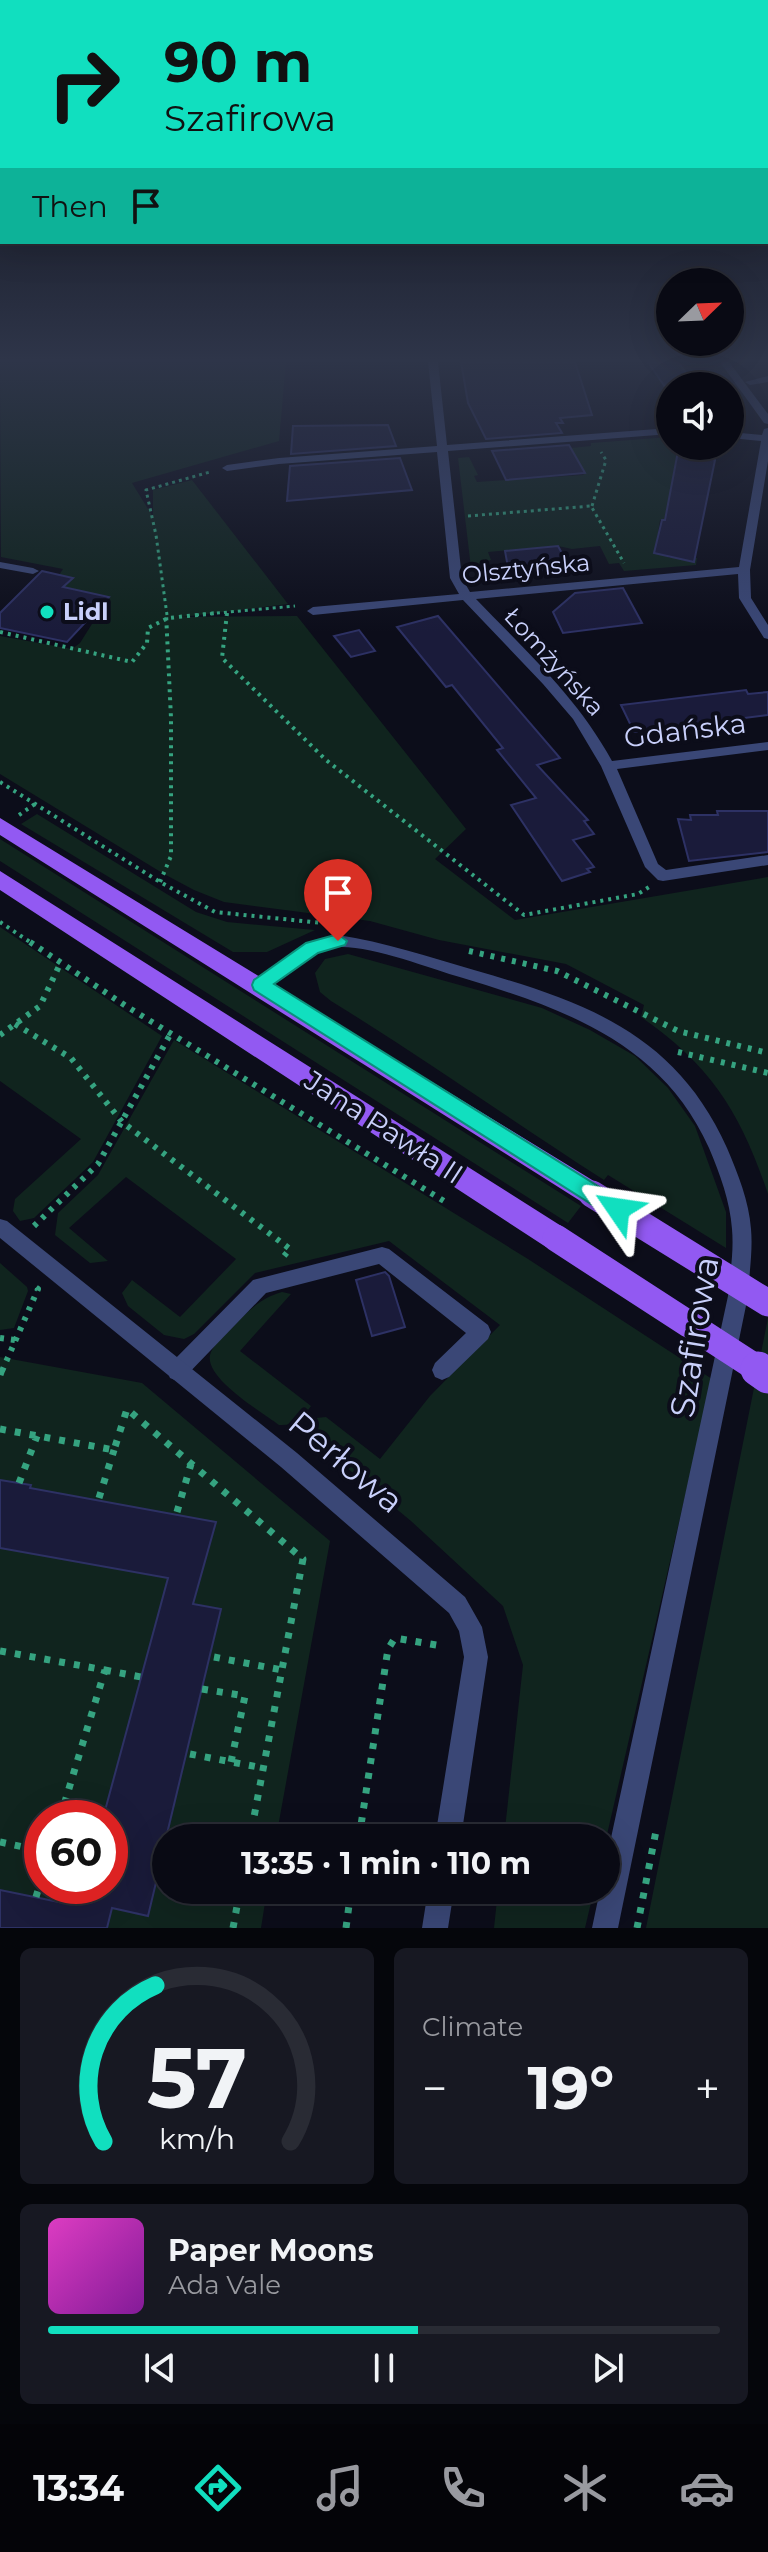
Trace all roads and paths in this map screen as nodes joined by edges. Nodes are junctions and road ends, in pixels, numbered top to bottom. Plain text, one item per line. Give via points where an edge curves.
1 (402, 452) edge
2 (441, 452) edge
3 (601, 452) edge
4 (765, 452) edge
5 (225, 470) joint
6 (591, 506) junction
7 (461, 517) dead end
8 (0, 565) edge
9 (744, 570) junction
10 (33, 571) dead end
11 (630, 575) dead end
12 (467, 597) junction
13 (297, 606) dead end
14 (313, 611) dead end
15 (227, 613) junction
16 (168, 618) junction
17 (0, 632) edge
18 (768, 635) edge
19 (768, 746) edge
20 (608, 766) junction
21 (0, 784) edge
22 (35, 804) junction
23 (7, 822) edge
24 (768, 860) edge
25 (663, 876) junction
26 (0, 879) edge
27 (160, 882) junction
28 (0, 922) edge
29 (315, 923) dead end
30 (61, 962) junction
31 (531, 975) dead end
32 (261, 985) junction
33 (15, 1024) junction
34 (171, 1033) junction
35 (0, 1035) edge
36 (668, 1043) dead end
37 (678, 1052) junction
38 (768, 1053) edge
39 (697, 1069) dead end
40 (768, 1073) edge
41 (122, 1122) junction
42 (457, 1209) dead end
43 (0, 1227) edge
44 (19, 1242) junction
45 (26, 1279) dead end
46 (260, 1286) junction
47 (768, 1303) edge
48 (0, 1338) edge
49 (15, 1340) junction
50 (442, 1370) dead end
51 (177, 1371) junction
52 (0, 1375) edge
53 (768, 1376) edge
54 (0, 1429) edge
55 (37, 1436) junction
56 (114, 1450) junction
57 (191, 1464) junction
58 (19, 1483) dead end
59 (99, 1498) dead end
60 (177, 1512) dead end
61 (442, 1646) dead end
62 (0, 1651) edge
63 (214, 1657) dead end
64 (105, 1670) junction
65 (282, 1670) junction
66 (141, 1677) dead end
67 (202, 1689) dead end
68 (190, 1754) dead end
69 (231, 1762) junction
70 (263, 1768) junction
71 (65, 1800) edge
72 (658, 1819) dead end
73 (253, 1824) edge
74 (361, 1824) edge
75 (450, 1824) edge
76 (0, 1842) edge
77 (24, 1847) edge
78 (237, 1904) edge
79 (349, 1904) edge
80 (439, 1904) edge
81 (233, 1928) edge
82 (346, 1928) edge
83 (435, 1928) edge
84 (605, 1928) edge
85 (637, 1928) edge

1 - 5 street
2 - 12 street, Łomżyńska via 456,578
3 - 6 path via 606,460
4 - 9 street
5 - 16 path via 146,490
6 - 7 path
6 - 11 path
8 - 10 street
9 - 12 street, Olsztyńska
9 - 18 street via 745,598
12 - 14 street, Olsztyńska
12 - 20 street, Łomżyńska via 572,710
13 - 15 path
15 - 16 path
15 - 25 path via 222,658 326,760 524,915 638,894
16 - 17 path via 148,628 147,643 132,662
16 - 27 path via 171,856
19 - 20 street, Gdańska
20 - 25 street, Łomżyńska via 652,867
21 - 22 path
22 - 23 path
22 - 27 path
23 - 32 main road, Jana Pawła II
24 - 25 street
26 - 53 main road, Jana Pawła II, bridge
27 - 29 path via 215,912
28 - 30 path
30 - 33 path via 40,1006
30 - 34 path
31 - 38 path via 460,953 485,953 557,971 678,1031
32 - 47 main road, Jana Pawła II, bridge
32 - 84 street, Szafirowa via 312,948 338,941 554,1000 601,1021 666,1067 692,1097 724,1161 742,1239 738,1296
33 - 35 path
33 - 41 path via 71,1058
34 - 41 path
34 - 42 path
36 - 37 path
37 - 39 path
37 - 40 path
41 - 44 path via 98,1164
41 - 46 path via 290,1249
43 - 44 street, Perłowa
44 - 51 street, Perłowa
45 - 49 path via 38,1289
46 - 50 street via 382,1255 481,1332
46 - 51 street
48 - 49 path
49 - 52 path
51 - 75 street, Perłowa via 457,1605 470,1627 476,1657
54 - 55 path
55 - 56 path
55 - 58 path
56 - 57 path via 127,1409
56 - 59 path
57 - 60 path
57 - 65 path via 303,1559
61 - 74 path via 395,1638 388,1649
62 - 64 path
63 - 65 path
64 - 66 path
64 - 71 path
65 - 70 path
67 - 69 path via 245,1696
68 - 69 path
69 - 70 path
70 - 73 path
72 - 85 path
76 - 77 path
78 - 81 path
79 - 82 path
80 - 83 street

